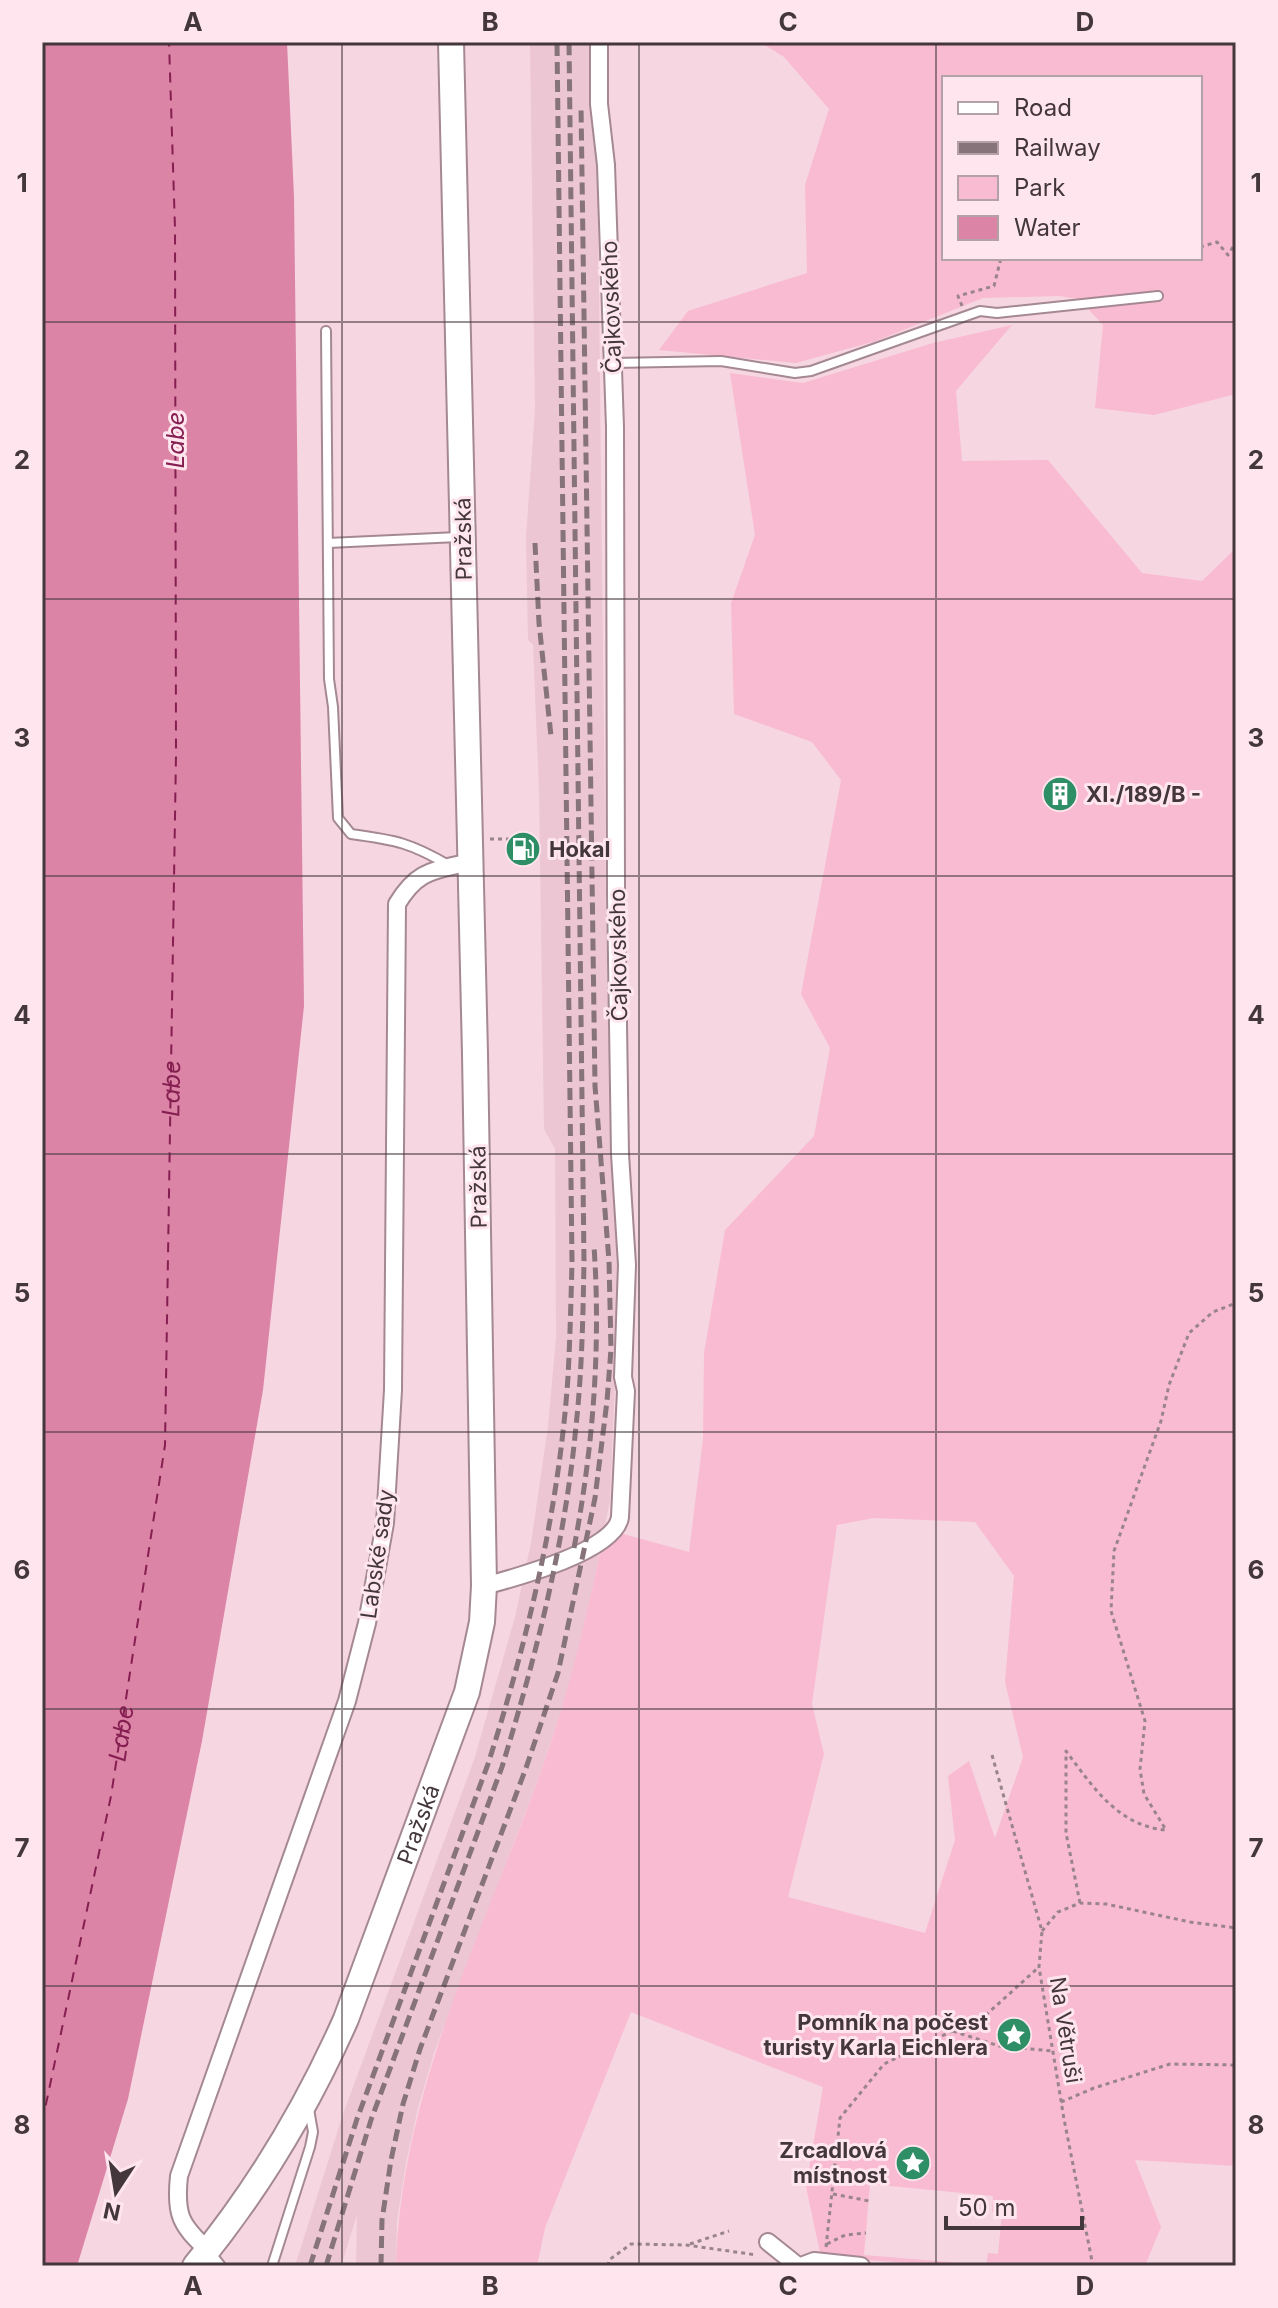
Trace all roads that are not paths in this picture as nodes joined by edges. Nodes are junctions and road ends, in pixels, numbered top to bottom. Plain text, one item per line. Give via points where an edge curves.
1 (451, 42) edge
2 (599, 42) edge
3 (1158, 296) dead end
4 (326, 331) dead end
5 (613, 363) junction
6 (463, 537) junction
7 (328, 543) junction
8 (464, 856) junction
9 (484, 1586) junction
10 (307, 2100) junction
11 (767, 2250) road end
12 (208, 2261) edge
13 (272, 2266) edge
14 (800, 2266) edge
15 (861, 2266) edge

1 - 6 main road, Pražská
2 - 5 street, Čajkovského
3 - 5 lane via 980,311 795,373 721,361
4 - 7 lane
5 - 9 street, Čajkovského via 620,1154 627,1265 619,1524 594,1546 529,1574
6 - 7 lane
6 - 8 main road, Pražská
7 - 8 lane via 338,818 351,834
8 - 9 main road, Pražská
8 - 12 street, Labské sady via 426,872 408,885 397,904 393,1390 385,1523 347,1701 179,2176 176,2202 182,2224
9 - 10 main road, Pražská via 467,1692 346,2019
10 - 12 main road, Pražská
10 - 13 lane via 310,2147
11 - 14 street
14 - 15 street via 814,2261

